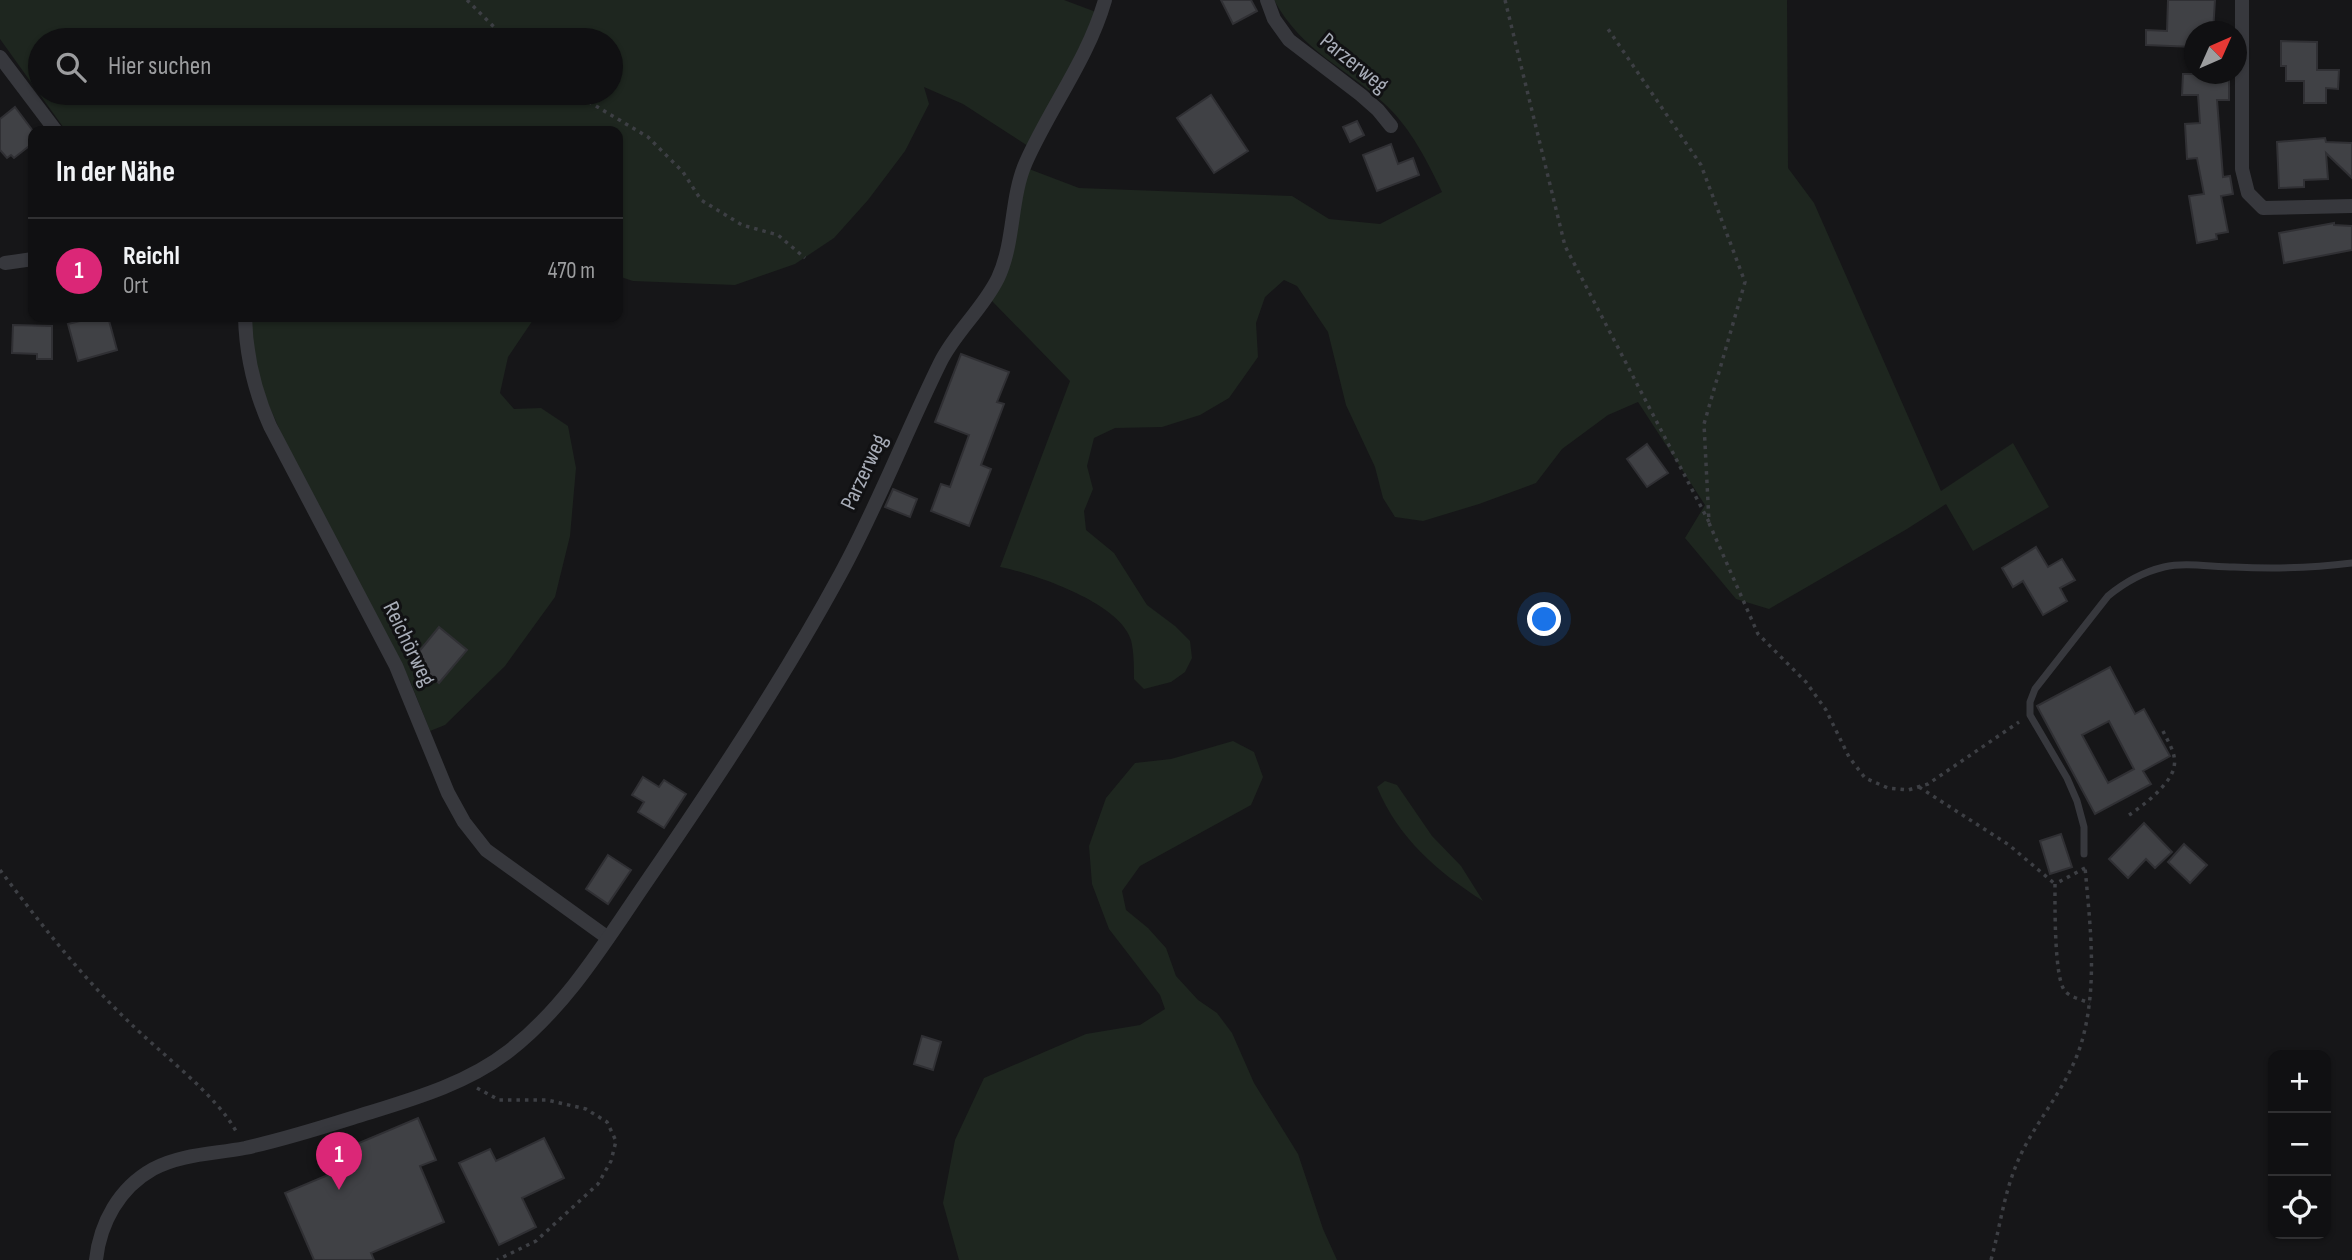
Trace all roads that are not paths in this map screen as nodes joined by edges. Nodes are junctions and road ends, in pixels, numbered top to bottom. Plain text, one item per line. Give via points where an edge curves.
1 (1105, 0) edge
2 (1267, 0) edge
3 (2242, 0) edge
4 (1, 61) edge
5 (28, 95) edge
6 (36, 105) edge
7 (52, 126) edge
8 (1391, 126) dead end
9 (2352, 206) edge
10 (28, 260) edge
11 (5, 263) dead end
12 (245, 322) edge
13 (2352, 563) edge
14 (2084, 854) road end
15 (608, 938) junction
16 (96, 1260) edge

1 - 15 street, Parzerweg via 1084,55 1024,167 998,278 942,359 870,517 807,631 690,818
2 - 8 street, Parzerweg via 1289,40 1361,95
3 - 9 street via 2242,169 2248,193 2263,208
4 - 5 street
6 - 7 street
10 - 11 street
12 - 15 street, Reichörweg via 256,395 397,666 464,822 486,850
13 - 14 lane via 2270,569 2168,566 2144,572 2108,596 2029,702 2030,715 2077,801 2084,827
15 - 16 street, Parzerweg via 536,1027 509,1051 467,1076 388,1107 153,1169 116,1203 104,1224

